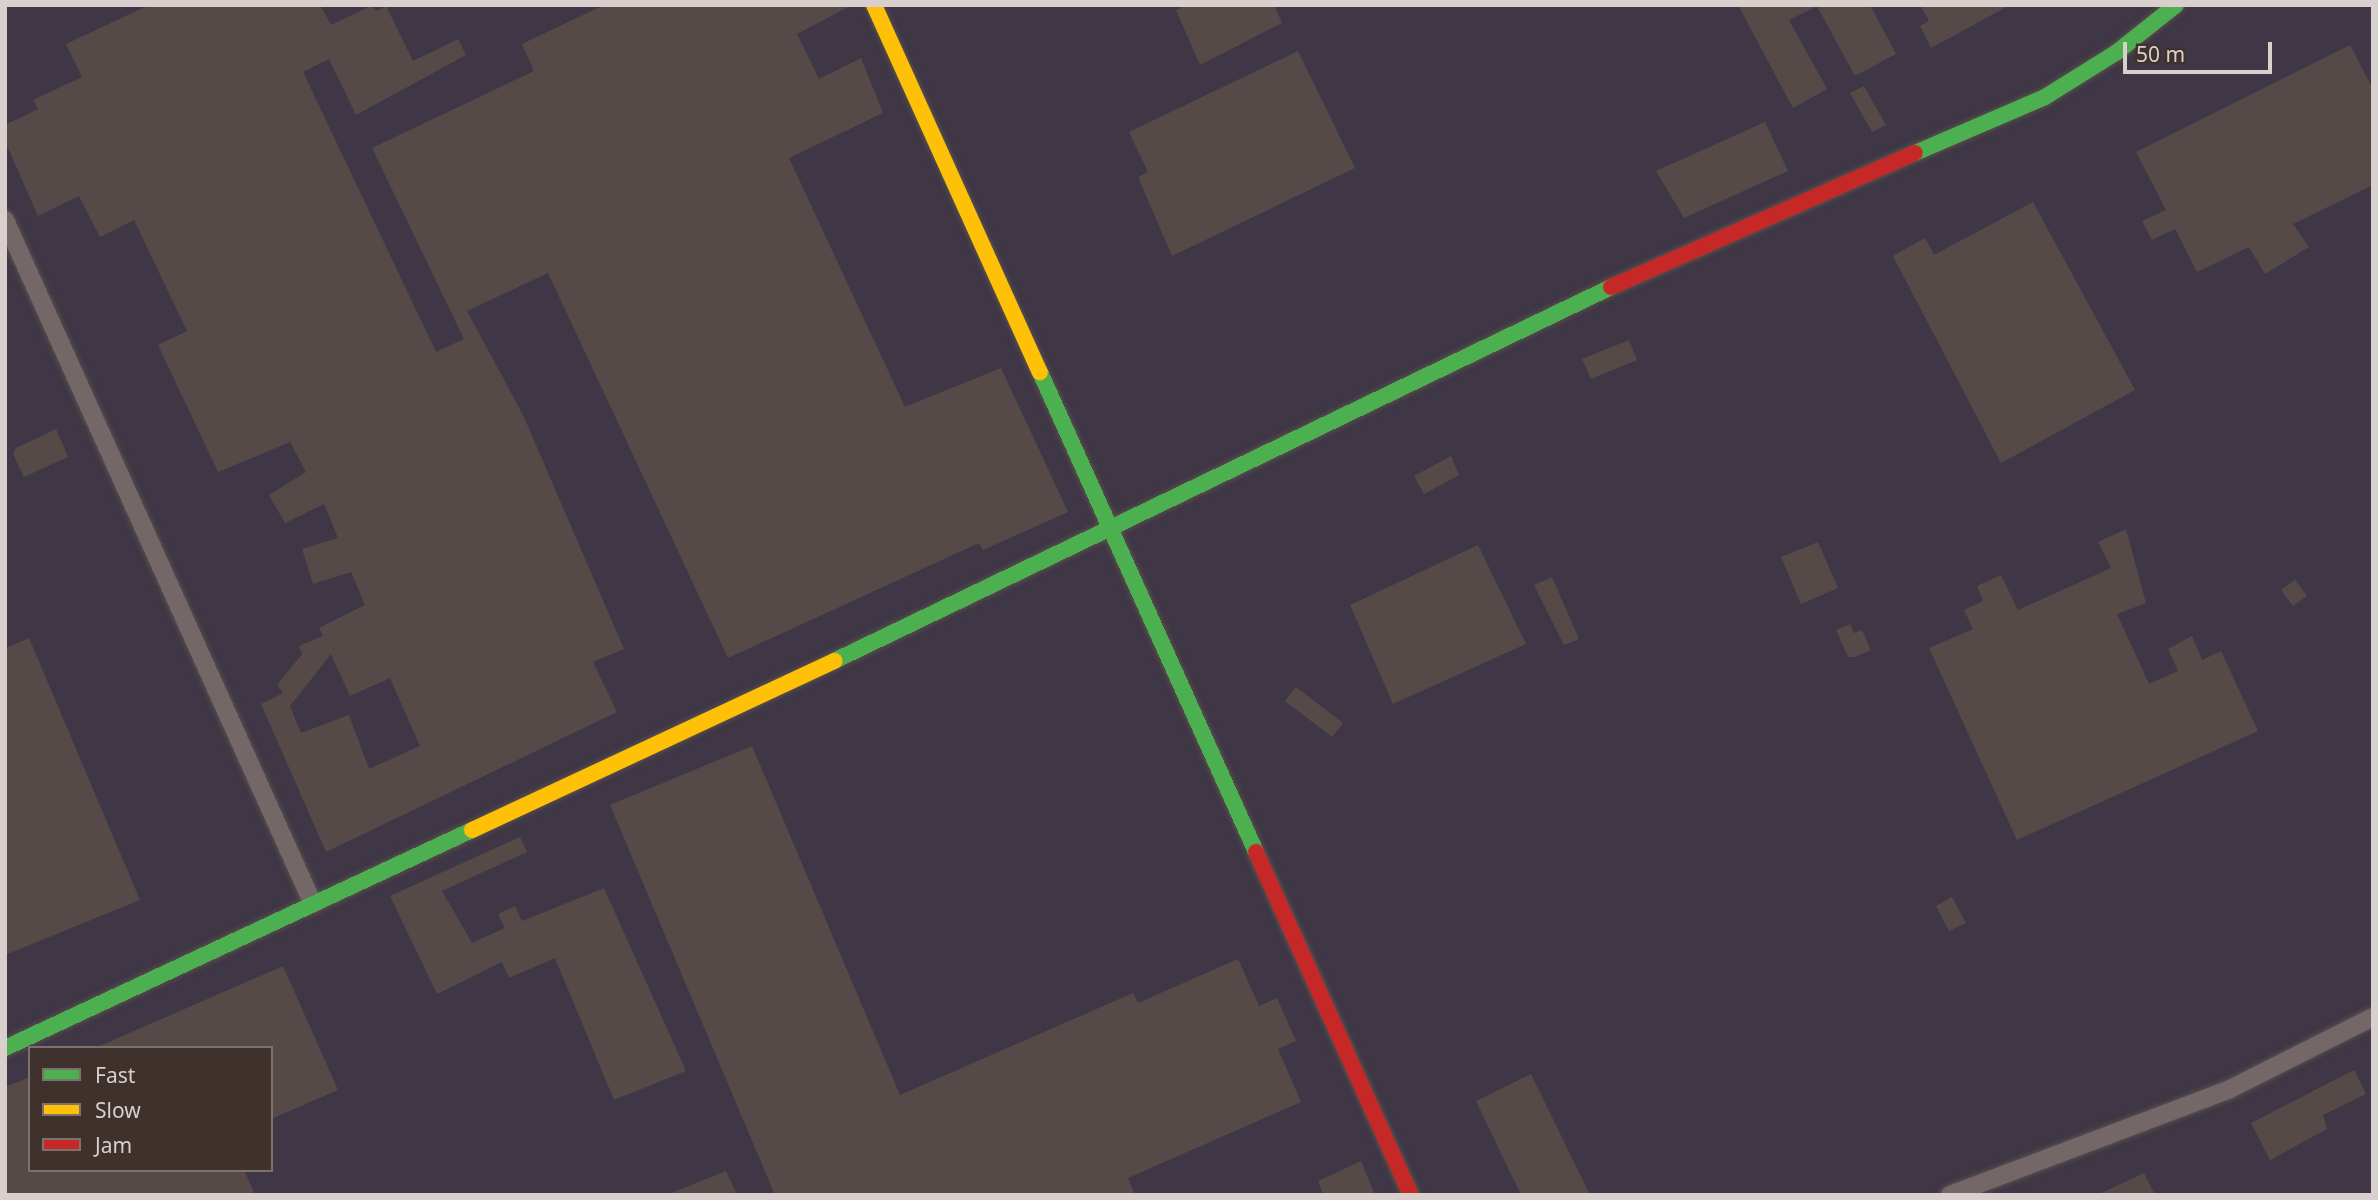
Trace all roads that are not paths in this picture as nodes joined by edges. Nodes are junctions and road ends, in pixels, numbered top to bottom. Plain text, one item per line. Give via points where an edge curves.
1 (874, 5) edge
2 (2176, 5) edge
3 (5, 220) edge
4 (1115, 530) junction
5 (313, 905) junction
6 (2373, 1017) edge
7 (5, 1048) edge
8 (1411, 1195) edge
9 (1950, 1195) edge

1 - 4 street
2 - 4 street via 2117,52 2045,97 1671,258
3 - 5 street
4 - 5 street
4 - 8 street
5 - 7 street
6 - 9 street via 2230,1089

